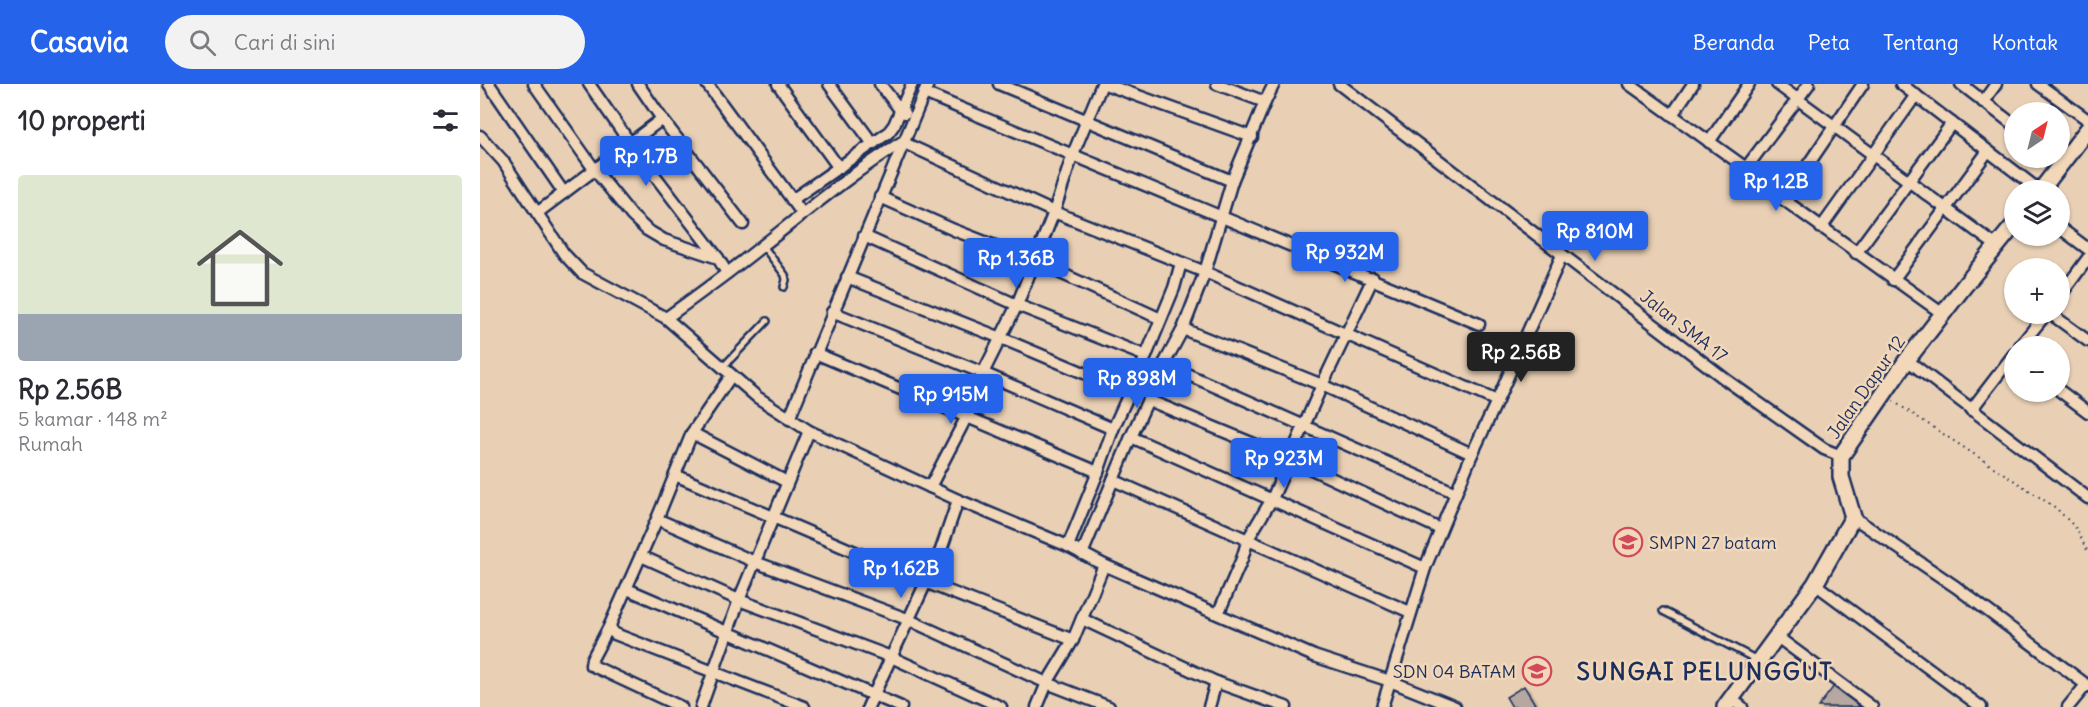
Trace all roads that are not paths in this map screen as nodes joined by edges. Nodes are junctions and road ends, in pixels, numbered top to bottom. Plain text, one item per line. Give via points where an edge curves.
1 (489, 84) edge
2 (534, 84) edge
3 (589, 84) edge
4 (638, 84) edge
5 (707, 84) edge
6 (778, 84) edge
7 (829, 84) edge
8 (880, 84) edge
9 (912, 84) edge
10 (999, 84) edge
11 (1104, 84) edge
12 (1217, 84) edge
13 (1274, 84) edge
14 (1339, 84) edge
15 (1693, 84) edge
16 (1749, 84) edge
17 (1777, 84) edge
18 (1809, 84) edge
19 (1863, 84) edge
20 (1901, 84) edge
21 (1961, 84) edge
22 (1996, 84) edge
23 (2038, 84) edge
24 (1633, 85) edge
25 (926, 89) edge
26 (1916, 95) junction
27 (1797, 100) junction
28 (1265, 102) junction
29 (1983, 102) junction
30 (901, 111) junction
31 (1672, 115) junction
32 (913, 118) junction
33 (2004, 118) edge
34 (662, 119) junction
35 (2088, 120) edge
36 (1088, 121) junction
37 (1952, 123) junction
38 (1835, 125) junction
39 (2088, 129) edge
40 (480, 136) edge
41 (1252, 136) junction
42 (902, 142) junction
43 (1709, 142) junction
44 (630, 143) junction
45 (873, 144) junction
46 (2070, 150) edge
47 (1988, 151) junction
48 (1073, 154) junction
49 (1873, 154) junction
50 (839, 168) junction
51 (1746, 168) junction
52 (594, 170) junction
53 (2027, 180) edge
54 (1232, 181) junction
55 (1909, 181) junction
56 (564, 193) junction
57 (880, 197) junction
58 (792, 200) junction
59 (1784, 200) junction
60 (1945, 208) junction
61 (1054, 212) junction
62 (537, 213) junction
63 (802, 213) junction
64 (1221, 217) junction
65 (743, 224) dead end
66 (1821, 228) junction
67 (864, 236) junction
68 (2070, 236) edge
69 (2004, 239) edge
70 (763, 246) junction
71 (1998, 247) junction
72 (2088, 249) edge
73 (1856, 253) junction
74 (1562, 255) junction
75 (718, 258) junction
76 (2088, 258) edge
77 (1034, 261) junction
78 (1181, 263) junction
79 (1205, 272) junction
80 (727, 273) junction
81 (847, 277) junction
82 (1373, 278) junction
83 (1893, 279) junction
84 (2070, 282) edge
85 (783, 287) dead end
86 (1017, 305) junction
87 (832, 312) junction
88 (1943, 314) junction
89 (666, 318) junction
90 (1161, 320) junction
91 (767, 321) dead end
92 (1479, 324) dead end
93 (2038, 324) edge
94 (2065, 324) edge
95 (1183, 329) junction
96 (1346, 334) junction
97 (2028, 336) edge
98 (1001, 338) junction
99 (2088, 341) edge
100 (815, 353) junction
101 (1146, 356) junction
102 (1907, 360) junction
103 (1164, 364) junction
104 (722, 368) junction
105 (2004, 369) edge
106 (983, 373) junction
107 (731, 376) junction
108 (1322, 385) junction
109 (1129, 392) junction
110 (2070, 398) edge
111 (1148, 400) junction
112 (1497, 401) junction
113 (1971, 410) junction
114 (2088, 412) edge
115 (967, 416) junction
116 (789, 419) junction
117 (1303, 426) junction
118 (1113, 429) junction
119 (809, 431) junction
120 (692, 433) junction
121 (1131, 436) junction
122 (1472, 454) junction
123 (1841, 456) junction
124 (1290, 459) junction
125 (1098, 472) junction
126 (675, 476) junction
127 (1113, 480) junction
128 (787, 482) junction
129 (930, 487) junction
130 (1456, 493) junction
131 (2088, 498) edge
132 (1272, 499) junction
133 (958, 500) junction
134 (1853, 517) junction
135 (774, 518) junction
136 (657, 519) junction
137 (1440, 529) junction
138 (1248, 539) junction
139 (1068, 546) junction
140 (1082, 554) junction
141 (640, 556) junction
142 (755, 562) junction
143 (1104, 565) junction
144 (1425, 568) junction
145 (925, 582) junction
146 (1815, 584) junction
147 (627, 589) junction
148 (739, 600) junction
149 (1663, 610) dead end
150 (1410, 612) junction
151 (1218, 614) junction
152 (1082, 619) junction
153 (907, 620) junction
154 (610, 625) junction
155 (727, 633) junction
156 (1776, 636) junction
157 (1073, 640) junction
158 (891, 657) junction
159 (1758, 661) junction
160 (714, 671) junction
161 (1390, 681) junction
162 (1047, 682) junction
163 (1216, 682) junction
164 (2087, 686) edge
165 (873, 694) junction
166 (1733, 704) edge
167 (681, 707) edge
168 (701, 707) edge
169 (804, 707) edge
170 (868, 707) edge
171 (901, 707) edge
172 (1001, 707) edge
173 (1037, 707) edge
174 (1109, 707) edge
175 (1209, 707) edge
176 (1286, 707) edge
177 (1382, 707) edge
178 (1455, 707) edge
179 (1872, 707) edge
180 (1981, 707) edge
181 (2068, 707) edge

1 - 56 street
2 - 52 street
3 - 44 street
4 - 34 street
5 - 58 street
6 - 50 street
7 - 45 street
8 - 30 street
9 - 30 street
10 - 36 street
11 - 36 street
11 - 41 street
12 - 28 street
13 - 28 street
14 - 74 street, Jalan SMA 17
15 - 31 street
16 - 43 street
17 - 27 street
18 - 27 street
19 - 38 street
20 - 26 street
21 - 29 street
22 - 29 street
23 - 35 street
24 - 31 street
25 - 32 street
25 - 48 street
26 - 37 street
26 - 49 street
27 - 38 street
27 - 51 street
28 - 41 street
29 - 33 street
30 - 32 street
30 - 45 street via 888,133
31 - 43 street
32 - 42 street
34 - 44 street
34 - 65 street
36 - 48 street
36 - 54 street
37 - 47 street
37 - 55 street
38 - 49 street
38 - 59 street
39 - 46 street
40 - 62 street via 503,161
41 - 54 street
42 - 57 street
42 - 61 street
42 - 63 street
43 - 51 street
44 - 52 street
44 - 75 street
45 - 50 street
47 - 53 street
47 - 60 street
48 - 61 street
48 - 64 street
49 - 55 street
49 - 66 street
50 - 58 street
51 - 59 street
52 - 56 street
52 - 75 street via 647,230 664,240
54 - 64 street
55 - 60 street
55 - 73 street
56 - 62 street
57 - 67 street
57 - 77 street
58 - 63 street
59 - 66 street
60 - 71 street
60 - 83 street
61 - 77 street
61 - 78 street
62 - 89 street via 582,273
63 - 70 street
64 - 79 street
64 - 82 street
66 - 73 street
67 - 81 street
67 - 86 street
68 - 72 street
69 - 71 street, Jalan Dapur 12
70 - 80 street
70 - 85 lane via 785,276
71 - 88 street, Jalan Dapur 12
73 - 83 street
74 - 112 street
74 - 123 street, Jalan SMA 17 via 1729,382 1824,449
75 - 80 street
76 - 84 street
77 - 86 street
77 - 90 street
78 - 79 street
78 - 90 street
79 - 95 street
79 - 96 street
80 - 89 street
81 - 87 street
81 - 98 street
82 - 92 street
82 - 96 street
83 - 88 street
86 - 98 street
86 - 101 street
87 - 100 street
87 - 106 street
88 - 102 street, Jalan Dapur 12
89 - 104 street
90 - 101 street
91 - 104 lane
93 - 97 street
94 - 99 street
95 - 103 street
95 - 108 street
96 - 108 street
96 - 112 street
98 - 106 street
98 - 109 street
100 - 115 street
100 - 116 street
101 - 109 street
102 - 113 street
102 - 123 street, Jalan Dapur 12
103 - 111 street
103 - 117 street
104 - 107 street
105 - 113 street
106 - 115 street
106 - 118 street
107 - 116 street
107 - 120 street
108 - 117 street
108 - 122 street
109 - 118 street
110 - 114 street
111 - 121 street
111 - 124 street
112 - 122 street
113 - 131 street
115 - 125 street
115 - 129 street
116 - 119 street
117 - 124 street
117 - 130 street
118 - 125 street
119 - 128 street
119 - 129 street
120 - 126 street
120 - 128 street
121 - 127 street
121 - 132 street
122 - 130 street
123 - 134 street, Jalan Dapur 12 via 1841,477
124 - 132 street
124 - 137 street
125 - 139 street
126 - 135 street
126 - 136 street
127 - 138 street
127 - 140 street
128 - 135 street
129 - 133 street
130 - 137 street
132 - 138 street
132 - 144 street
133 - 139 street
133 - 145 street
134 - 146 street
134 - 164 street via 1956,587
135 - 142 street
135 - 145 street
136 - 141 street
136 - 142 street
137 - 144 street
138 - 150 street
138 - 151 street
139 - 140 street
140 - 143 street
141 - 147 street
141 - 148 street
142 - 148 street
142 - 153 street
143 - 151 street
143 - 152 street
144 - 150 street
145 - 153 street
145 - 157 street
146 - 156 street
146 - 180 street
147 - 154 street
147 - 155 street
148 - 155 street
148 - 158 street
149 - 159 lane
150 - 161 street
151 - 161 street via 1314,656
152 - 157 street
152 - 163 street
153 - 158 street
153 - 162 street
154 - 160 street via 615,634
154 - 167 street via 591,665
155 - 160 street
155 - 165 street
156 - 159 street
156 - 179 street
157 - 162 street
158 - 165 street
158 - 172 street
159 - 166 street
160 - 168 street
160 - 169 street
161 - 177 street
161 - 178 street
162 - 173 street
162 - 174 street
163 - 175 street
163 - 176 street
164 - 181 street
165 - 170 street
165 - 171 street

